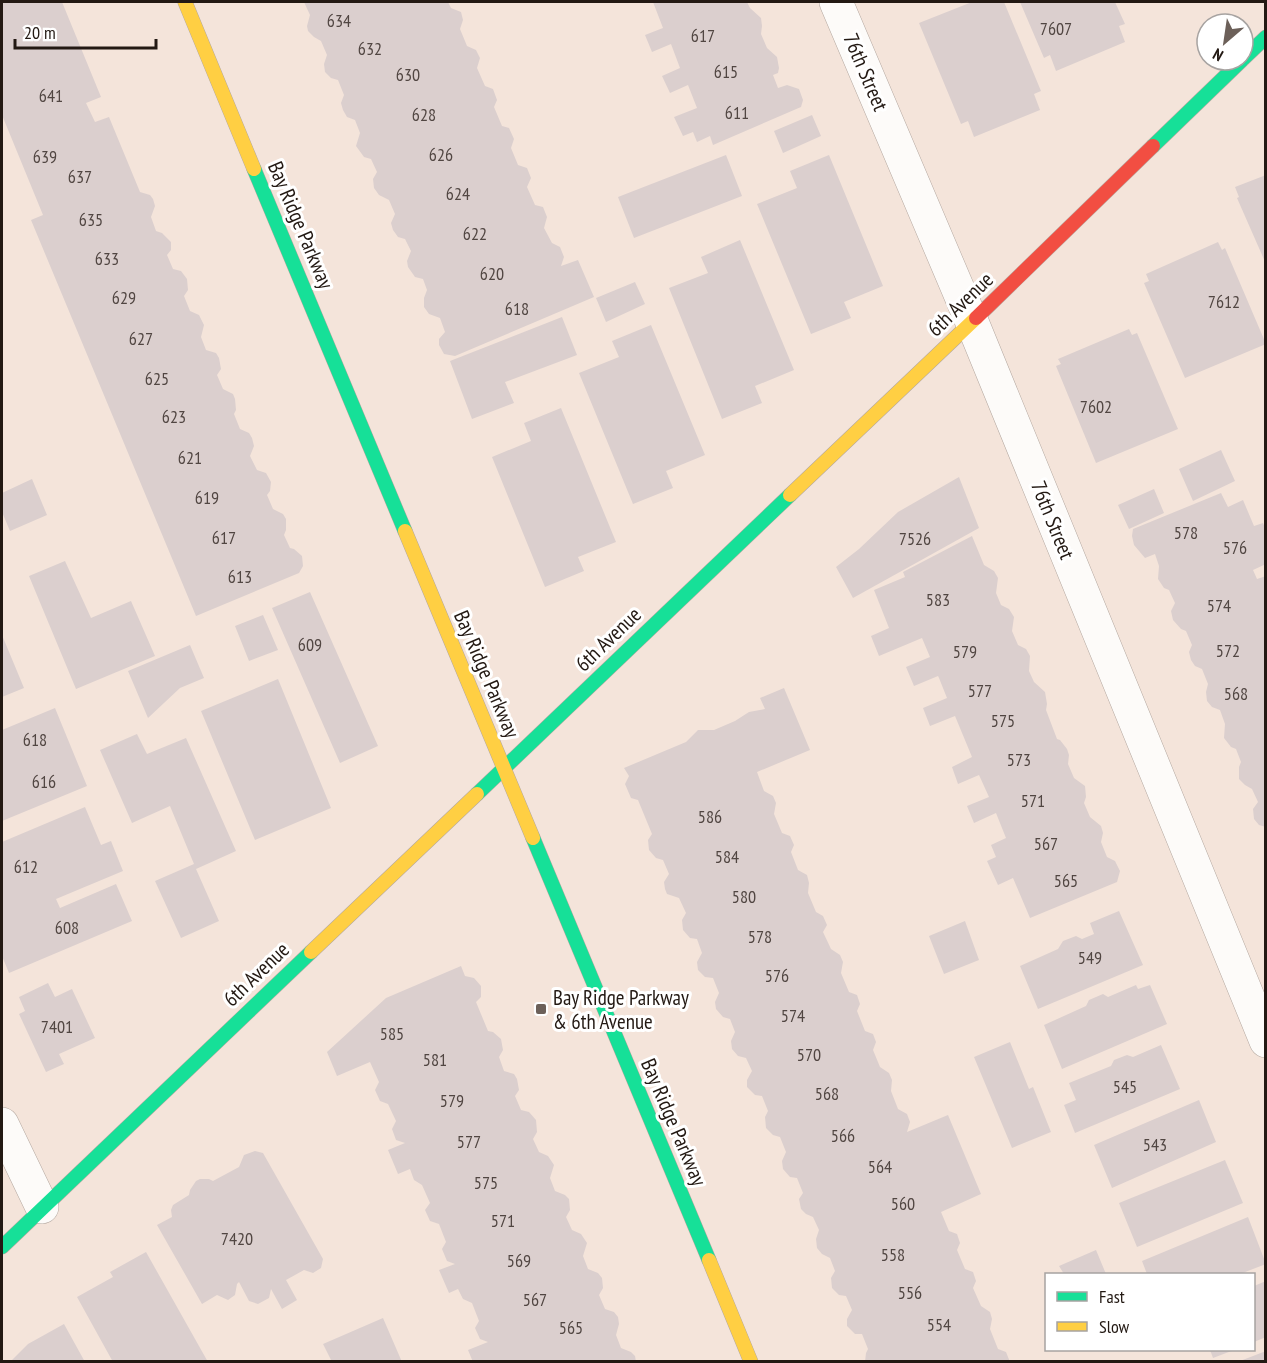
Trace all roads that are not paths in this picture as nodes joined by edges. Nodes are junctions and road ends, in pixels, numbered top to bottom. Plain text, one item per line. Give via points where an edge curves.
1 (185, 2) edge
2 (836, 2) edge
3 (1229, 72) edge
4 (972, 322) junction
5 (503, 768) junction
6 (1266, 1041) edge
7 (2, 1124) edge
8 (42, 1206) junction
9 (2, 1247) edge
10 (751, 1362) edge

1 - 5 street, Bay Ridge Parkway
2 - 4 street, 76th Street
3 - 4 street, 6th Avenue
4 - 5 street, 6th Avenue
4 - 6 street, 76th Street
5 - 8 street, 6th Avenue
5 - 10 street, Bay Ridge Parkway
7 - 8 street
8 - 9 street, 6th Avenue

